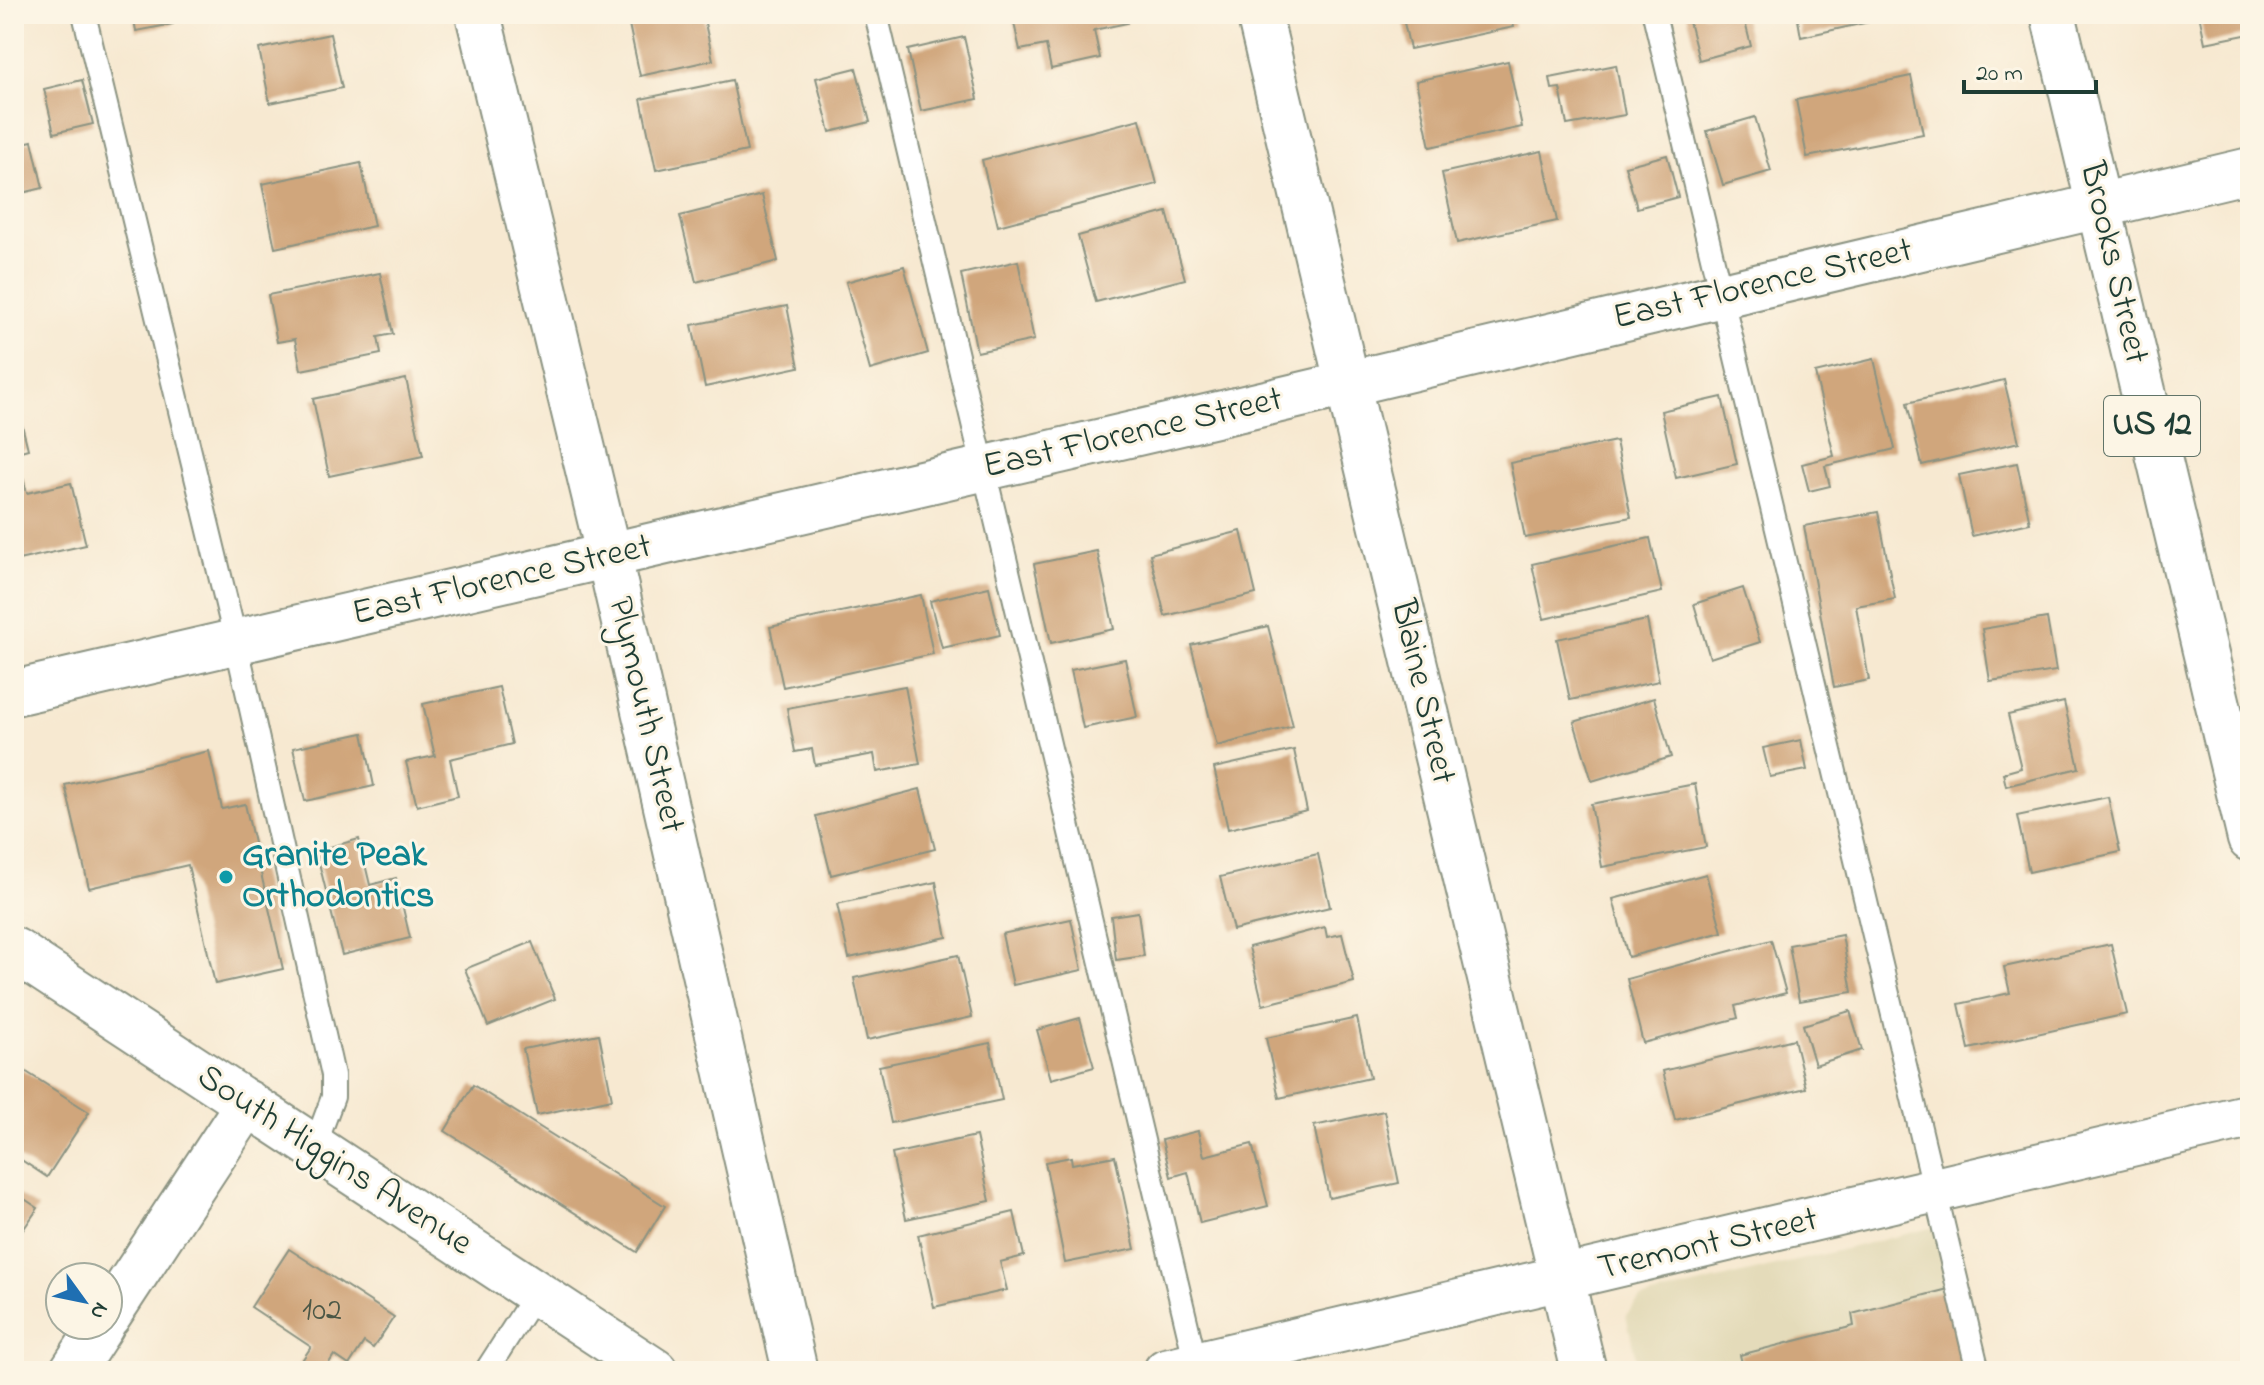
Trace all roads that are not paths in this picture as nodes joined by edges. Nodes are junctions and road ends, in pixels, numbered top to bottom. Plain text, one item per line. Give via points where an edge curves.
1 (84, 14) edge
2 (478, 14) edge
3 (876, 14) edge
4 (1259, 14) edge
5 (1654, 14) edge
6 (2053, 14) edge
7 (2250, 170) edge
8 (2100, 205) junction
9 (1719, 296) junction
10 (1349, 384) junction
11 (985, 469) junction
12 (609, 557) junction
13 (236, 642) junction
14 (14, 693) edge
15 (2250, 839) edge
16 (14, 950) edge
17 (248, 1103) junction
18 (2250, 1116) edge
19 (314, 1148) junction
20 (1933, 1191) junction
21 (1563, 1279) junction
22 (124, 1292) edge
23 (536, 1293) junction
24 (92, 1341) edge
25 (1181, 1368) edge
26 (72, 1371) edge
27 (486, 1371) edge
28 (655, 1371) edge
29 (795, 1371) edge
30 (1584, 1371) edge
31 (1978, 1371) edge

1 - 13 lane
2 - 12 main road, Plymouth Street
3 - 11 lane
4 - 10 main road, Blaine Street
5 - 9 lane
6 - 8 main road, Brooks Street / US 12
7 - 8 main road, East Florence Street
8 - 9 main road, East Florence Street
8 - 15 main road, Brooks Street / US 12
9 - 10 main road, East Florence Street
9 - 20 lane
10 - 11 main road, East Florence Street
10 - 21 main road, Blaine Street
11 - 12 main road, East Florence Street
11 - 25 lane
12 - 13 main road, East Florence Street
12 - 29 main road, Plymouth Street
13 - 14 main road, East Florence Street
13 - 19 lane via 333,1075 333,1097
16 - 17 main road, South Higgins Avenue
17 - 19 main road, South Higgins Avenue
17 - 22 main road
18 - 20 main road, Tremont Street
19 - 23 main road, South Higgins Avenue
20 - 21 main road, Tremont Street
20 - 31 lane
21 - 25 main road, Tremont Street
21 - 30 main road, Blaine Street
23 - 27 lane
23 - 28 main road, South Higgins Avenue
24 - 26 main road

